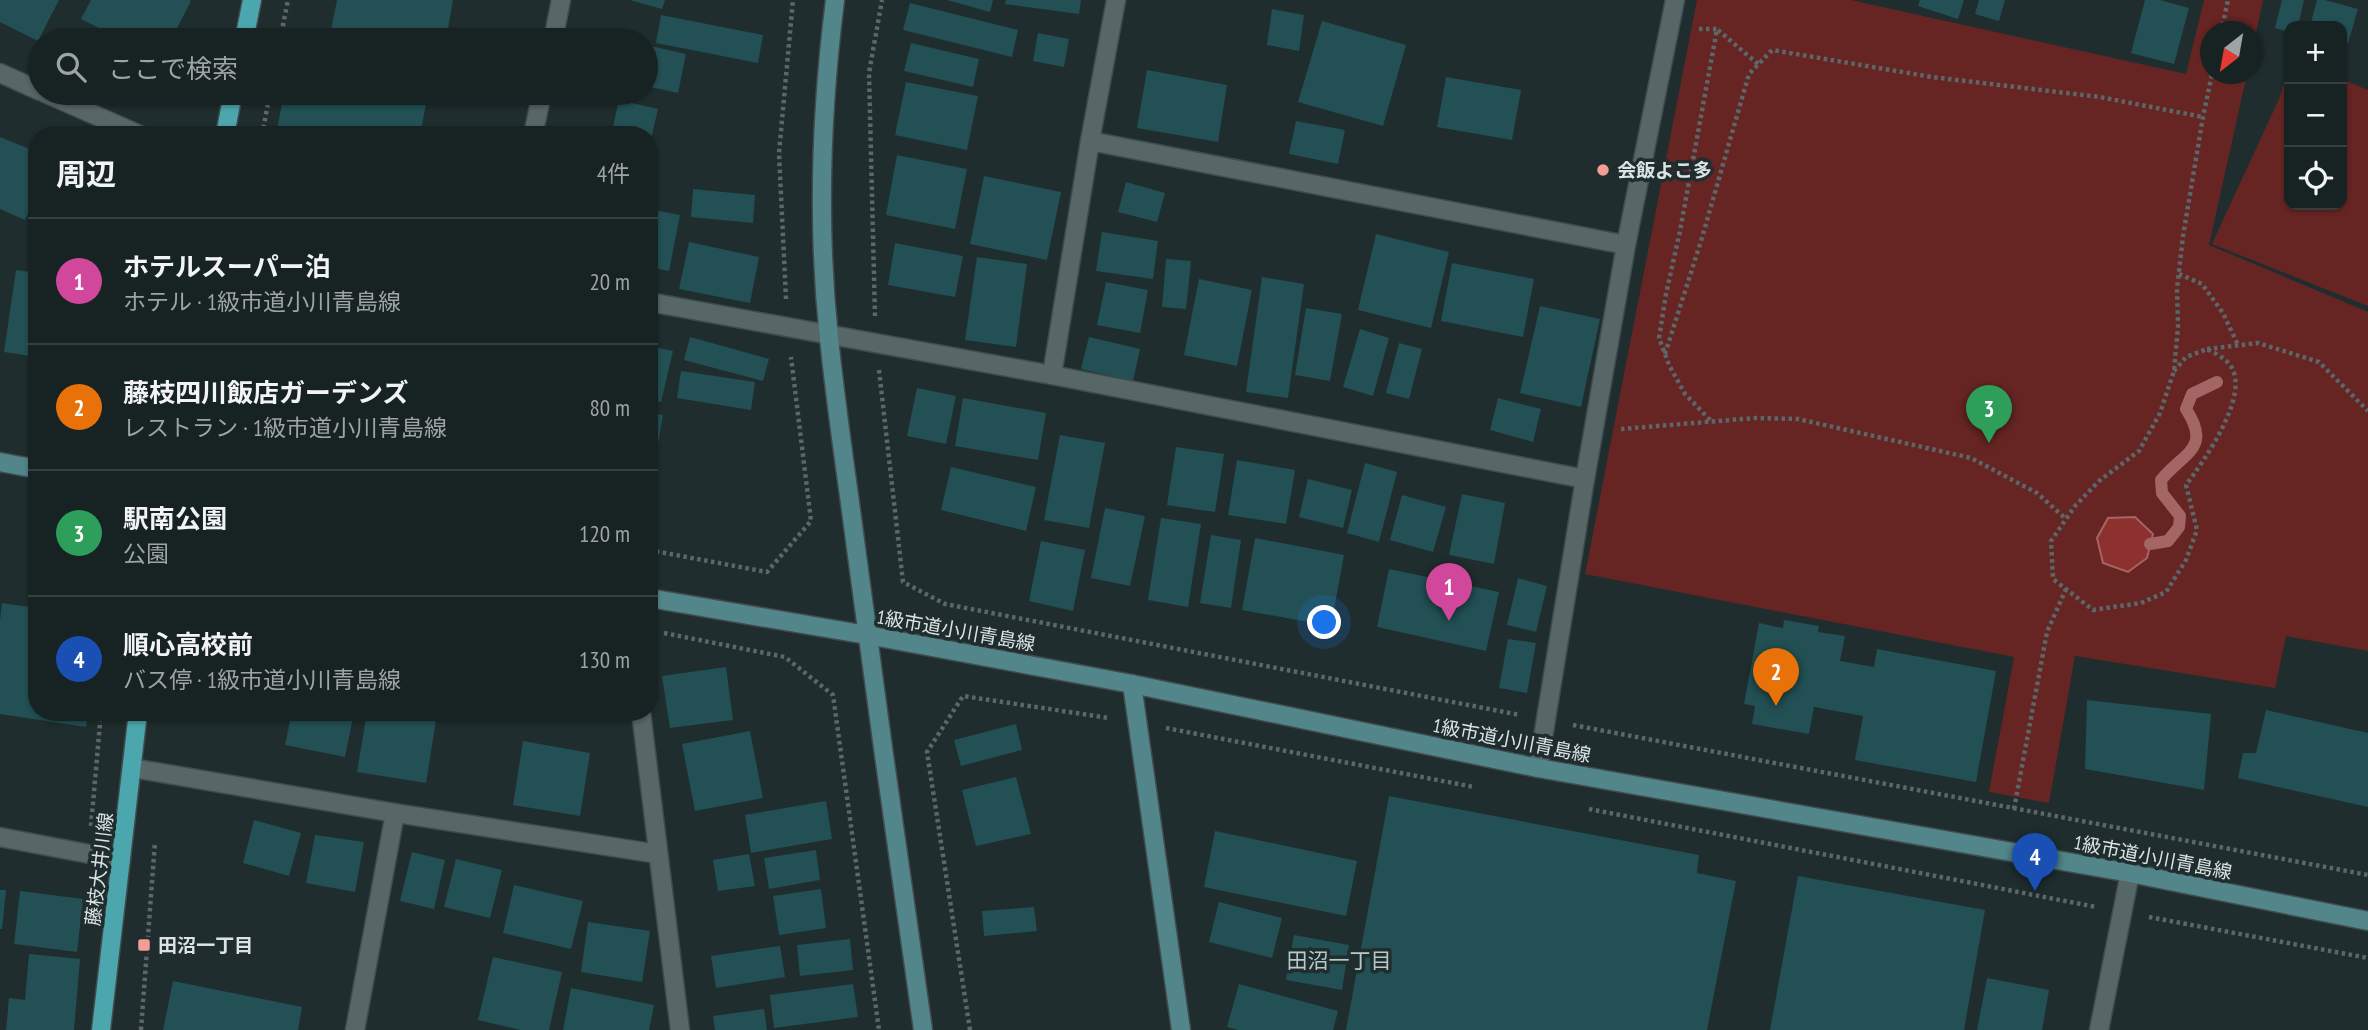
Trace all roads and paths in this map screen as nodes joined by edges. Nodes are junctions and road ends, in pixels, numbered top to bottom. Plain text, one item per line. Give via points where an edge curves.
1 (252, 0) edge
2 (288, 0) edge
3 (561, 0) edge
4 (793, 0) edge
5 (835, 0) edge
6 (882, 0) edge
7 (1116, 0) edge
8 (1675, 0) edge
9 (2228, 0) edge
10 (2223, 21) edge
11 (246, 28) edge
12 (282, 28) edge
13 (555, 28) edge
14 (1670, 28) junction
15 (1717, 29) junction
16 (1758, 64) junction
17 (0, 73) edge
18 (2210, 84) edge
19 (28, 85) edge
20 (72, 105) edge
21 (231, 105) edge
22 (268, 105) edge
23 (539, 105) edge
24 (2203, 117) junction
25 (120, 126) edge
26 (227, 126) edge
27 (264, 126) edge
28 (535, 126) edge
29 (1090, 141) junction
30 (1626, 245) junction
31 (2179, 274) junction
32 (786, 299) dead end
33 (658, 304) edge
34 (829, 336) junction
35 (876, 344) junction
36 (2238, 345) junction
37 (2207, 349) junction
38 (790, 352) dead end
39 (1665, 354) junction
40 (2174, 371) junction
41 (1052, 375) junction
42 (2368, 411) edge
43 (1712, 422) junction
44 (1593, 431) junction
45 (0, 463) edge
46 (28, 468) edge
47 (1585, 479) junction
48 (2066, 519) junction
49 (658, 552) edge
50 (2066, 589) junction
51 (658, 600) edge
52 (663, 633) dead end
53 (867, 635) junction
54 (1132, 684) junction
55 (1546, 720) junction
56 (137, 721) edge
57 (642, 721) edge
58 (1138, 723) junction
59 (132, 768) junction
60 (1538, 768) junction
61 (1479, 788) dead end
62 (2014, 809) junction
63 (1589, 810) dead end
64 (395, 813) junction
65 (0, 837) edge
66 (155, 840) dead end
67 (658, 854) junction
68 (121, 860) junction
69 (2130, 873) junction
70 (2368, 875) edge
71 (2122, 912) junction
72 (2368, 921) edge
73 (2368, 958) edge
74 (361, 1029) edge
75 (102, 1030) edge
76 (141, 1030) edge
77 (681, 1030) edge
78 (879, 1030) edge
79 (923, 1030) edge
80 (970, 1030) edge
81 (1181, 1030) edge
82 (2099, 1030) edge

1 - 11 main road
2 - 12 path
3 - 13 street
4 - 32 path via 779,153
5 - 34 street via 822,222
6 - 35 path via 869,73
7 - 29 street
8 - 14 street
9 - 10 path
14 - 15 path
14 - 30 street
15 - 16 path
15 - 39 path via 1666,294 1660,338
16 - 24 path via 1772,50 1932,77 2100,97
16 - 39 path via 1749,74
17 - 19 street
18 - 24 path
20 - 25 street
21 - 26 main road
22 - 27 path
23 - 28 street
24 - 31 path
29 - 30 street
29 - 41 street
30 - 44 street
31 - 36 path via 2202,284
31 - 40 path
33 - 34 street
34 - 35 street
34 - 53 street
35 - 41 street
35 - 55 path via 903,582 945,604
36 - 37 path
36 - 42 path via 2258,343 2319,362
37 - 40 path via 2186,358
37 - 50 path via 2230,365 2236,379 2223,429 2186,485 2197,530 2186,560 2166,592 2141,603 2093,610
38 - 49 path via 811,521 766,572
39 - 43 path via 1685,394
40 - 48 path via 2160,413 2139,451 2099,481
41 - 47 street
43 - 44 path
43 - 48 path via 1798,419 1971,458 2037,493
44 - 47 street
45 - 46 street
47 - 55 street
48 - 50 path via 2051,541 2053,579
50 - 62 path via 2047,632
51 - 53 street, 1級市道小川青島線
52 - 78 path via 786,657 834,695
53 - 54 street, 1級市道小川青島線
53 - 79 street
54 - 58 street
54 - 60 street, 1級市道小川青島線
55 - 60 street
55 - 62 path
56 - 59 main road, 藤枝大井川線
57 - 67 street
58 - 61 path
58 - 80 path via 963,696 927,752
58 - 81 street
59 - 64 street
59 - 68 main road, 藤枝大井川線
60 - 69 street, 1級市道小川青島線
62 - 70 path
63 - 71 path
64 - 67 street
64 - 74 street
65 - 68 street
66 - 76 path
67 - 77 street
68 - 75 main road, 藤枝大井川線
69 - 71 street
69 - 72 street, 1級市道小川青島線
71 - 73 path
71 - 82 street

